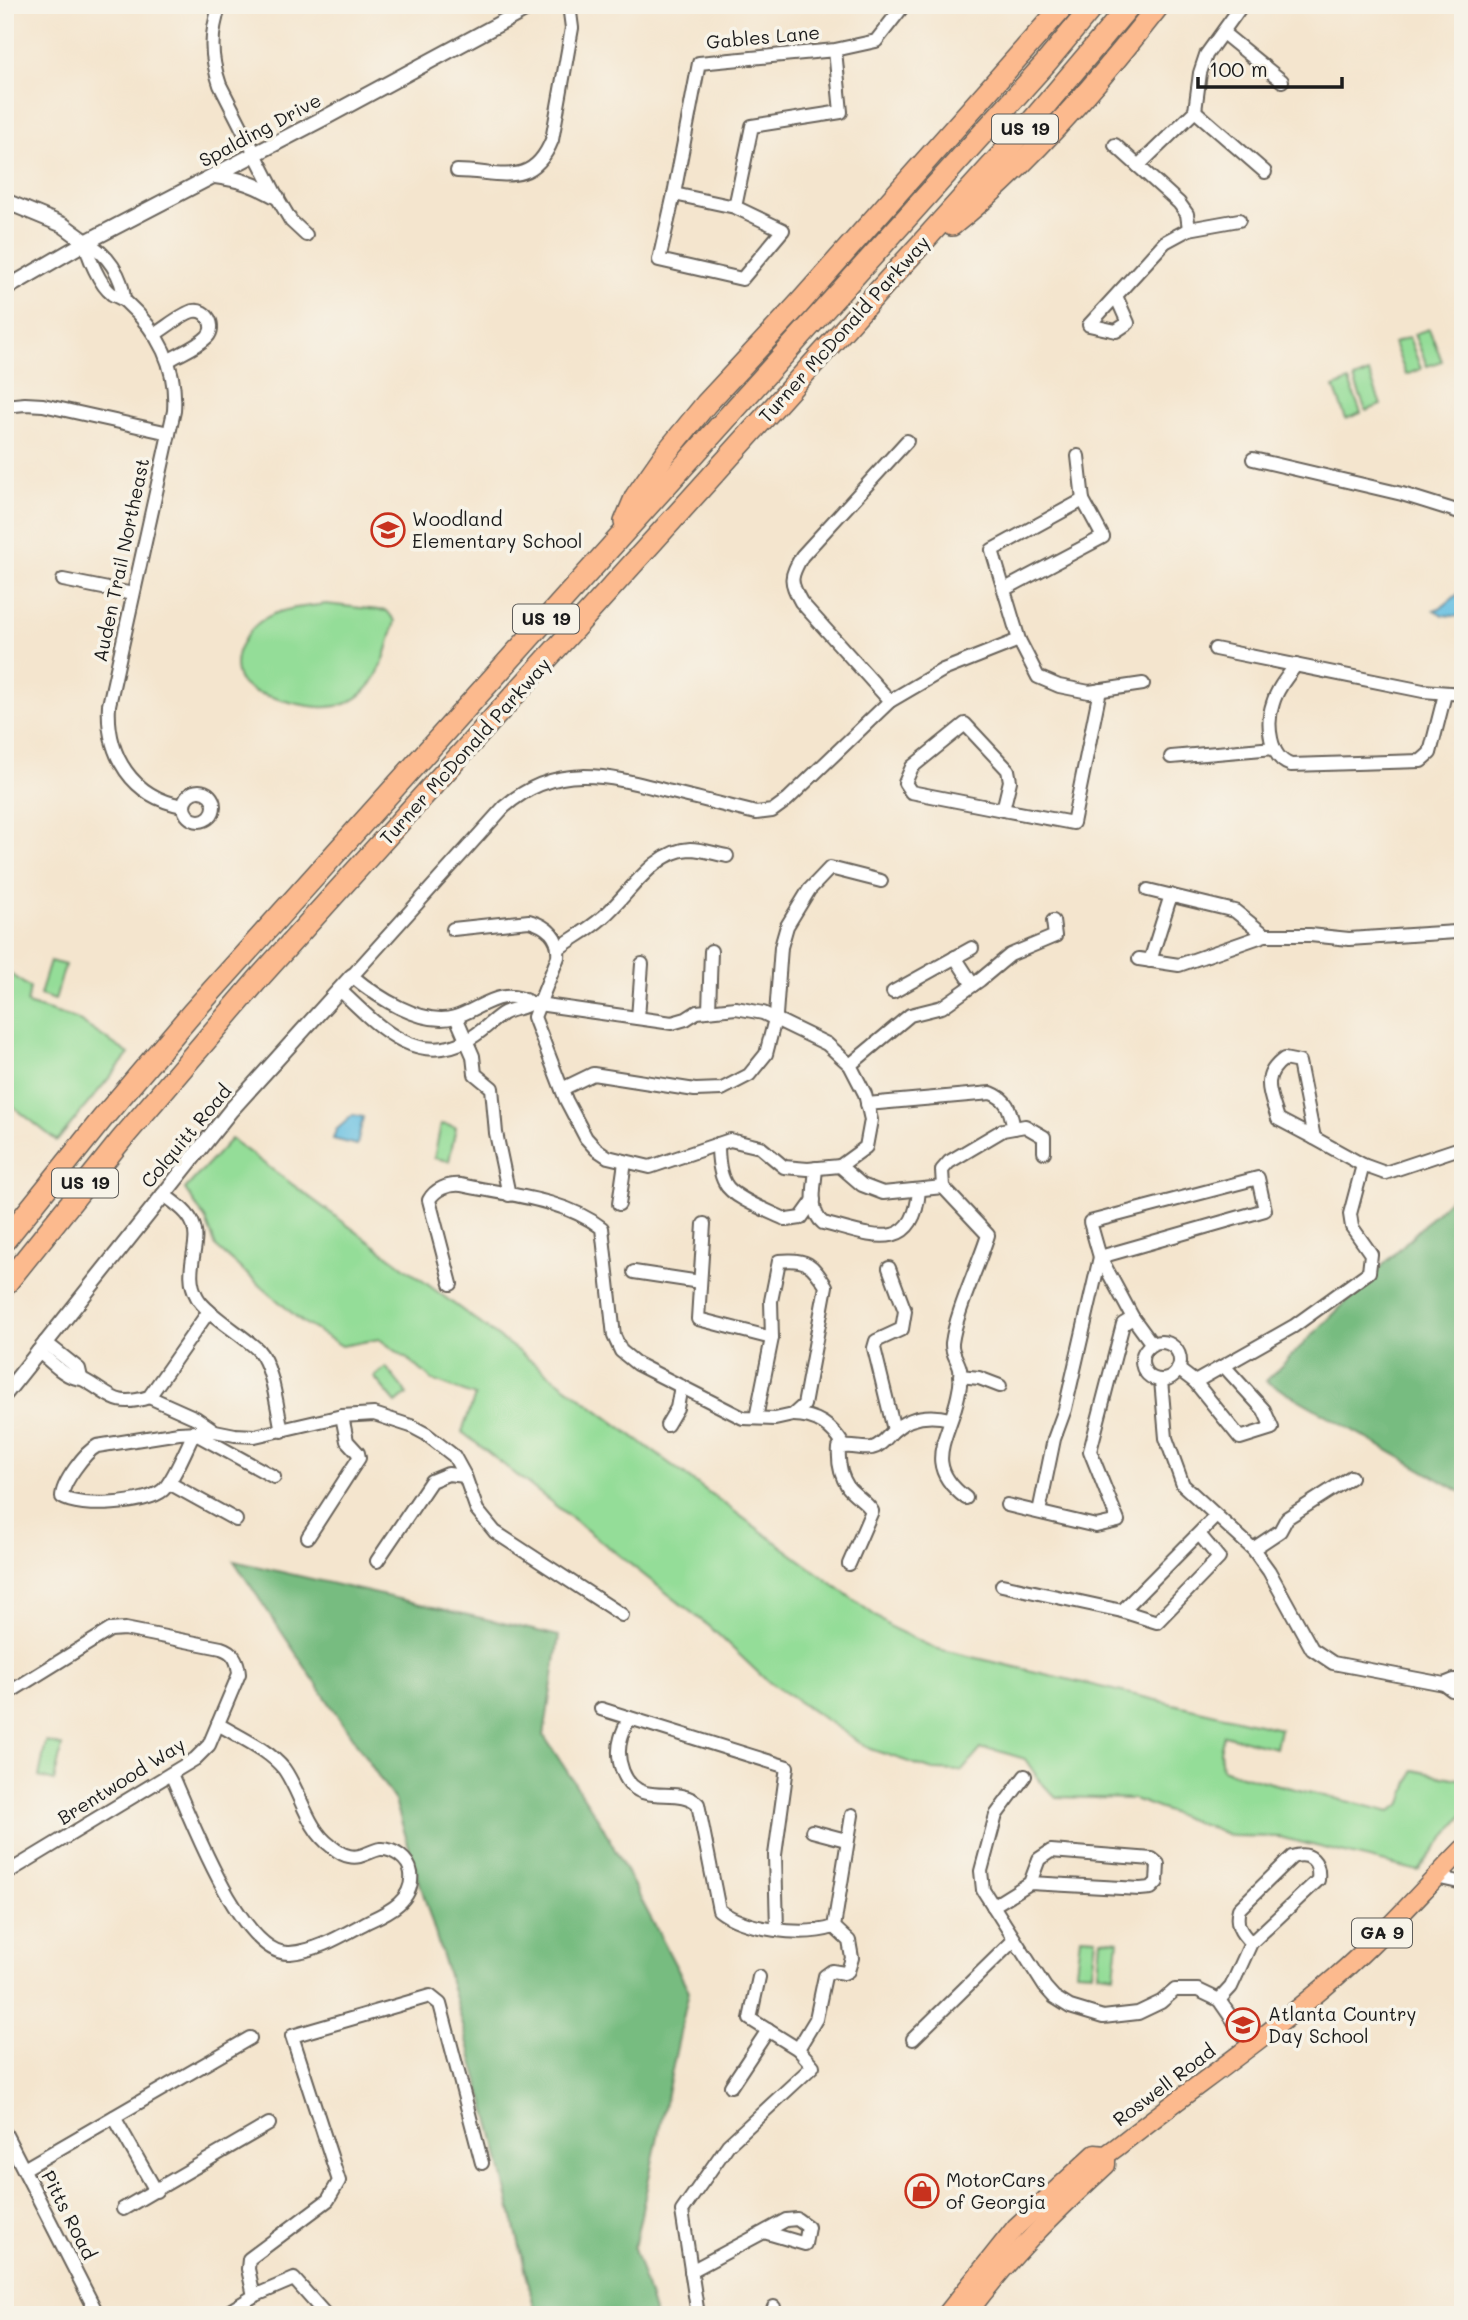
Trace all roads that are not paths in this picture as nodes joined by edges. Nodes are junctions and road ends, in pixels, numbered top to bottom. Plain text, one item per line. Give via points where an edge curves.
1 (220, 5) edge
2 (534, 5) edge
3 (569, 5) edge
4 (905, 5) edge
5 (1065, 5) edge
6 (1094, 5) edge
7 (1130, 5) edge
8 (1159, 5) edge
9 (1242, 5) edge
10 (1223, 33) junction
11 (836, 56) junction
12 (1282, 80) dead end
13 (1195, 111) junction
14 (1115, 145) dead end
15 (256, 154) junction
16 (1138, 166) junction
17 (457, 171) dead end
18 (1265, 172) dead end
19 (214, 176) junction
20 (674, 194) junction
21 (277, 197) junction
22 (5, 201) edge
23 (735, 206) junction
24 (1240, 220) dead end
25 (1189, 229) junction
26 (306, 235) dead end
27 (86, 242) junction
28 (916, 250) junction
29 (5, 289) edge
30 (1116, 296) dead end
31 (155, 334) junction
32 (169, 360) junction
33 (5, 407) edge
34 (169, 433) junction
35 (907, 441) dead end
36 (1078, 456) dead end
37 (1253, 459) dead end
38 (1083, 500) junction
39 (1463, 513) edge
40 (620, 536) junction
41 (63, 580) dead end
42 (1005, 589) junction
43 (133, 594) junction
44 (1019, 640) junction
45 (1215, 649) dead end
46 (1296, 665) junction
47 (1143, 684) dead end
48 (1100, 690) junction
49 (1445, 694) junction
50 (1463, 694) edge
51 (890, 701) junction
52 (1274, 748) junction
53 (1171, 757) dead end
54 (183, 806) dead end
55 (1003, 810) junction
56 (727, 856) dead end
57 (881, 881) dead end
58 (1148, 890) dead end
59 (1171, 895) junction
60 (1054, 921) dead end
61 (453, 929) dead end
62 (1463, 934) edge
63 (1265, 935) junction
64 (559, 948) junction
65 (972, 948) dead end
66 (711, 951) dead end
67 (955, 957) junction
68 (642, 964) dead end
69 (352, 976) junction
70 (973, 985) junction
71 (341, 991) junction
72 (893, 992) dead end
73 (535, 1003) junction
74 (709, 1010) junction
75 (456, 1017) junction
76 (638, 1018) junction
77 (775, 1019) junction
78 (467, 1041) junction
79 (849, 1065) junction
80 (562, 1089) junction
81 (867, 1104) junction
82 (1014, 1128) junction
83 (1314, 1138) junction
84 (718, 1144) junction
85 (1463, 1147) edge
86 (1044, 1152) dead end
87 (625, 1162) junction
88 (1363, 1165) junction
89 (840, 1166) junction
90 (816, 1168) junction
91 (943, 1187) junction
92 (919, 1190) junction
93 (163, 1194) junction
94 (509, 1195) junction
95 (814, 1200) junction
96 (619, 1204) dead end
97 (704, 1224) dead end
98 (5, 1240) edge
99 (1100, 1257) junction
100 (889, 1268) dead end
101 (634, 1272) dead end
102 (700, 1282) junction
103 (450, 1284) dead end
104 (5, 1286) edge
105 (209, 1311) junction
106 (1133, 1318) junction
107 (772, 1338) junction
108 (1152, 1344) junction
109 (41, 1347) junction
110 (1224, 1366) junction
111 (1178, 1369) junction
112 (960, 1376) junction
113 (1161, 1380) junction
114 (1195, 1382) junction
115 (681, 1386) junction
116 (1000, 1386) dead end
117 (5, 1394) edge
118 (149, 1396) junction
119 (793, 1415) junction
120 (342, 1416) junction
121 (756, 1418) junction
122 (950, 1419) junction
123 (667, 1425) dead end
124 (894, 1430) junction
125 (215, 1431) junction
126 (282, 1431) junction
127 (194, 1433) junction
128 (844, 1446) junction
129 (274, 1476) dead end
130 (465, 1476) junction
131 (1351, 1477) dead end
132 (169, 1483) junction
133 (966, 1498) dead end
134 (1007, 1505) dead end
135 (1039, 1512) junction
136 (1216, 1516) junction
137 (236, 1520) dead end
138 (1199, 1534) junction
139 (308, 1536) dead end
140 (1253, 1549) junction
141 (377, 1561) dead end
142 (849, 1564) dead end
143 (1002, 1586) dead end
144 (1122, 1611) junction
145 (622, 1615) dead end
146 (1463, 1680) edge
147 (1444, 1684) junction
148 (1463, 1692) edge
149 (5, 1695) edge
150 (601, 1709) dead end
151 (629, 1718) junction
152 (218, 1724) junction
153 (171, 1774) junction
154 (1025, 1776) dead end
155 (852, 1815) dead end
156 (812, 1831) dead end
157 (846, 1840) junction
158 (1463, 1849) edge
159 (5, 1874) edge
160 (1436, 1877) junction
161 (1463, 1882) edge
162 (1030, 1884) junction
163 (993, 1906) junction
164 (834, 1927) junction
165 (777, 1929) junction
166 (1014, 1940) junction
167 (1251, 1942) junction
168 (759, 1977) dead end
169 (1219, 2000) junction
170 (768, 2030) junction
171 (250, 2038) dead end
172 (913, 2039) dead end
173 (1251, 2046) junction
174 (798, 2049) junction
175 (731, 2086) dead end
176 (114, 2117) junction
177 (270, 2124) dead end
178 (5, 2133) edge
179 (1106, 2155) junction
180 (482, 2164) dead end
181 (24, 2169) junction
182 (156, 2191) junction
183 (123, 2209) dead end
184 (764, 2232) junction
185 (691, 2271) junction
186 (254, 2296) junction
187 (98, 2315) edge
188 (223, 2315) edge
189 (326, 2315) edge
190 (698, 2315) edge
191 (946, 2315) edge
192 (966, 2315) edge

1 - 15 street via 213,26 213,66
2 - 15 street, Spalding Drive
3 - 17 street via 572,28 547,153 534,167 516,175
4 - 11 street, Gables Lane via 876,41
5 - 40 highway via 706,404 636,496
6 - 40 highway, Turner McDonald Parkway / US 19
7 - 28 highway, Turner McDonald Parkway / US 19
8 - 28 highway via 1111,66 1005,180
9 - 10 street
10 - 12 street
10 - 13 street via 1203,64
11 - 20 street, Gables Lane via 698,63
11 - 23 street, Gables Lane via 841,112 752,126
13 - 16 street
13 - 18 street
14 - 16 street
15 - 19 street, Spalding Drive
15 - 21 street
16 - 25 street via 1179,203 1187,214
19 - 21 street via 238,178
19 - 27 street, Spalding Drive
20 - 23 street, Gables Lane
20 - 23 street, Gables Lane via 659,260 742,279 782,230
21 - 26 street
22 - 27 street via 63,225
24 - 25 street
25 - 30 street via 1165,242
27 - 29 street, Spalding Drive
27 - 31 street, Auden Trail Northeast via 100,249 123,285 124,300
28 - 104 highway, Turner McDonald Parkway / US 19 via 228,1014
31 - 32 street, Auden Trail Northeast
31 - 32 street via 192,311 209,319 206,338
32 - 34 street, Auden Trail Northeast via 175,396
33 - 34 street via 43,405
34 - 43 street, Auden Trail Northeast
35 - 51 street via 802,556 793,571 792,586 801,602
36 - 38 street
37 - 39 street
38 - 42 street via 992,550
38 - 42 street via 1103,537
40 - 98 highway, Turner McDonald Parkway / US 19 via 192,1013
41 - 43 street
42 - 44 street
43 - 54 street, Auden Trail Northeast via 109,705 111,739 119,762 135,782 157,799
44 - 48 street via 1038,677 1059,687
44 - 51 street via 943,670
45 - 46 street
46 - 49 street
46 - 52 street via 1272,705
47 - 48 street
48 - 55 street via 1073,823
49 - 50 street
49 - 52 street via 1430,753 1421,761 1291,765 1278,757
51 - 69 street via 772,811 756,813 612,777 567,777 538,784 504,807
52 - 53 street
55 - 55 street via 911,793 905,783 912,767 965,724 1008,770
56 - 64 street via 689,849 666,857 643,873 602,919
57 - 77 street via 830,868 809,890 787,926 781,947
58 - 59 street
59 - 63 street via 1235,911
59 - 63 street via 1145,960 1179,965
60 - 70 street via 1055,936 1010,955
61 - 64 street via 529,921 546,928
62 - 63 street via 1349,939
64 - 73 street via 555,968
65 - 67 street
66 - 74 street
67 - 70 street
67 - 72 street
68 - 76 street
69 - 71 street, Colquitt Road
69 - 75 street via 417,1015
70 - 79 street via 942,1007 911,1015
71 - 78 street via 382,1029 406,1044 440,1048
71 - 93 street, Colquitt Road via 231,1110
73 - 75 street via 507,996
73 - 76 street
73 - 78 street via 502,1014
73 - 80 street via 534,1017
74 - 76 street via 672,1023
74 - 77 street via 736,1008
75 - 78 street
77 - 79 street via 827,1044
77 - 80 street via 766,1054 748,1075 722,1088 695,1090 593,1074
78 - 94 street via 475,1074 492,1088
79 - 81 street
80 - 87 street via 586,1138 608,1157
81 - 82 street via 991,1093 1008,1104
81 - 89 street via 871,1120 866,1147
82 - 86 street via 1025,1126 1044,1137
82 - 91 street via 949,1162 942,1170
83 - 83 street via 1278,1119 1268,1080 1273,1067 1284,1059 1299,1062
83 - 88 street
84 - 87 street via 650,1167
84 - 90 street via 744,1142 760,1147 784,1167
84 - 95 street via 723,1181 743,1198 787,1220 800,1218
85 - 88 street via 1385,1173
87 - 96 street
88 - 110 street via 1350,1214 1352,1227 1371,1254 1369,1272 1294,1326
89 - 90 street
89 - 92 street via 862,1185 883,1194
90 - 95 street
91 - 92 street
91 - 112 street via 988,1235 951,1347
92 - 95 street via 913,1217 898,1235 889,1237 823,1223 817,1218
93 - 105 street via 189,1217 195,1233 191,1283
93 - 109 street, Colquitt Road
94 - 103 street via 453,1184 429,1197
94 - 115 street via 576,1211 602,1228 614,1336 621,1351
97 - 102 street
99 - 99 street via 1090,1223 1258,1178 1265,1210
99 - 106 street
99 - 135 street
100 - 124 street via 905,1311 902,1329 876,1341 874,1348
101 - 102 street
102 - 107 street via 698,1319
105 - 118 street
105 - 126 street via 259,1351 267,1363
106 - 108 street
106 - 135 street via 1123,1324 1090,1451 1118,1521 1096,1526
107 - 119 street via 771,1301 779,1261 798,1259 815,1269 827,1286 804,1405
107 - 121 street
108 - 111 street via 1172,1346 1178,1354
108 - 113 street via 1144,1351 1142,1363 1150,1377
109 - 117 street, Colquitt Road
109 - 118 street via 79,1369 81,1378 108,1397 136,1401
110 - 114 street
110 - 114 street via 1264,1410 1272,1428 1240,1437
111 - 113 street
111 - 114 street
112 - 116 street
112 - 122 street
113 - 136 street via 1171,1458 1183,1485
115 - 121 street via 743,1418
115 - 123 street via 677,1408
118 - 125 street
119 - 121 street
119 - 128 street via 821,1421
120 - 126 street
120 - 130 street via 374,1414 411,1426 454,1456
120 - 139 street via 347,1441 359,1458
122 - 124 street via 933,1415 912,1419
122 - 133 street via 941,1453 943,1474
124 - 128 street via 871,1448
125 - 126 street via 255,1436
125 - 127 street
127 - 129 street
127 - 132 street
127 - 132 street via 89,1450 65,1484 62,1497 98,1505 148,1497
128 - 142 street via 839,1448 838,1464 848,1487 872,1511
130 - 141 street via 448,1474 431,1482
130 - 145 street via 477,1510 495,1532
131 - 140 street via 1287,1518 1280,1531
132 - 137 street
134 - 135 street
136 - 138 street
136 - 140 street
138 - 144 street
138 - 144 street via 1219,1558 1157,1622
140 - 147 street via 1312,1649 1333,1663 1357,1670
143 - 144 street
146 - 147 street
147 - 148 street
149 - 152 street, Brentwood Way via 110,1630 125,1629 221,1648 233,1655 239,1674
150 - 151 street
151 - 165 street via 618,1757 625,1777 643,1793 691,1797 698,1804 719,1910 740,1923
151 - 165 street via 787,1767 775,1855
152 - 153 street, Brentwood Way via 209,1745
152 - 153 street via 283,1769 317,1832 337,1851 350,1857 380,1849 405,1860 411,1873 403,1900 393,1910 319,1946 290,1954 272,1950 246,1925 222,1886
153 - 159 street, Brentwood Way
154 - 163 street via 996,1815 988,1840 981,1871 983,1890
155 - 157 street
156 - 157 street
157 - 164 street
158 - 160 main road, Roswell Road / GA 9
160 - 161 street
160 - 173 main road, Roswell Road / GA 9 via 1339,1975
162 - 162 street via 1151,1888 1157,1882 1158,1864 1152,1859 1051,1851 1039,1858
162 - 163 street
163 - 166 street
164 - 165 street
164 - 174 street via 849,1941 850,1969 827,1973 816,2019
166 - 169 street via 1054,1997 1103,2017 1138,2013 1175,1990 1198,1990
166 - 172 street
167 - 167 street via 1318,1880 1315,1860 1304,1855 1292,1857 1239,1909 1240,1932
167 - 169 street
168 - 170 street via 750,2019
169 - 173 street
170 - 174 street
170 - 175 street
171 - 176 street
173 - 179 main road, Roswell Road / GA 9
174 - 185 street via 813,2066 728,2145 682,2211
176 - 181 street
176 - 182 street
177 - 182 street
178 - 181 street, Pitts Road
179 - 191 main road, Roswell Road / GA 9 via 1095,2154 1016,2227
179 - 192 main road, Roswell Road / GA 9 via 1106,2165 1044,2222
180 - 186 street via 440,2004 430,1996 292,2036 339,2181 328,2200 249,2259
181 - 187 street, Pitts Road
182 - 183 street
184 - 184 street via 805,2244 808,2227 797,2219 786,2220
184 - 185 street
185 - 190 street
186 - 188 street
186 - 189 street via 294,2279

